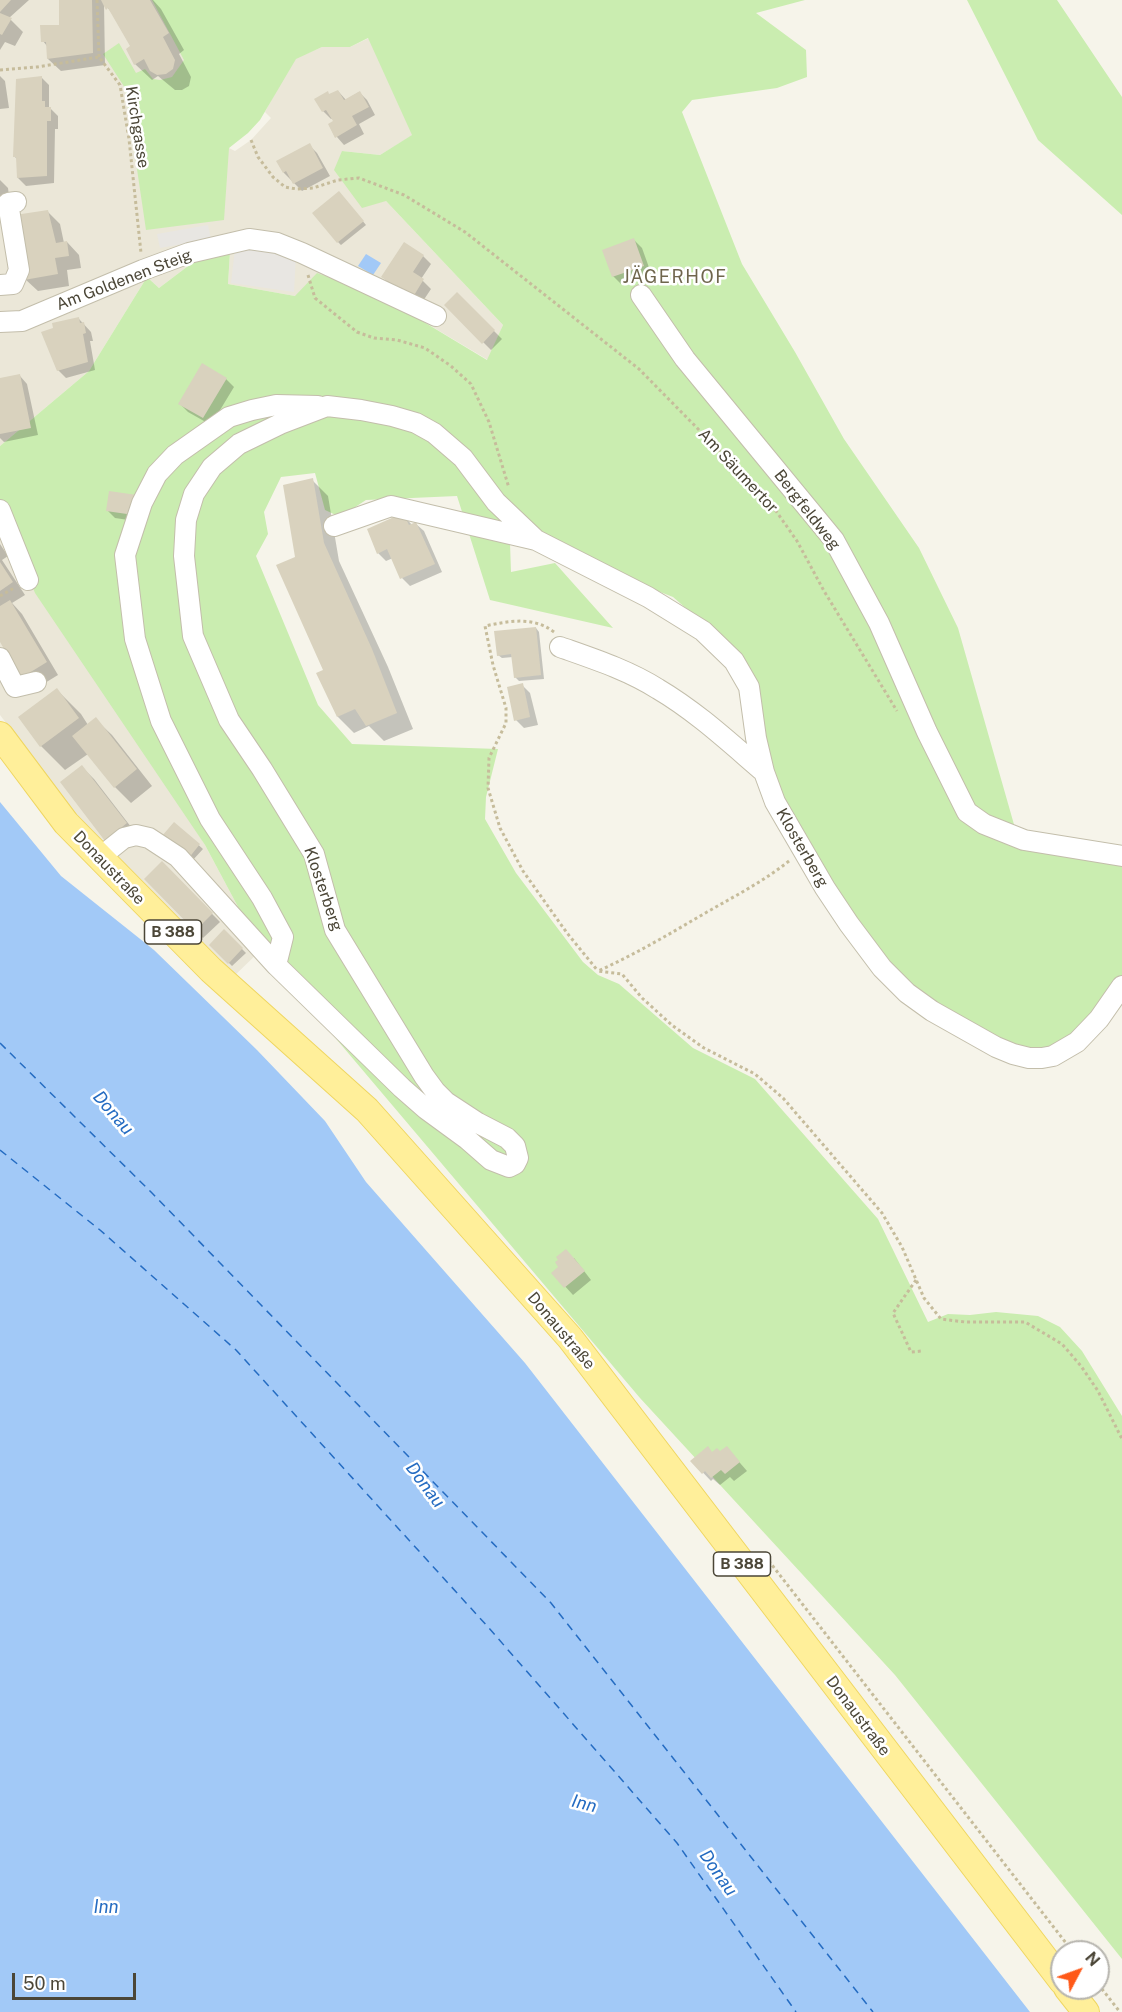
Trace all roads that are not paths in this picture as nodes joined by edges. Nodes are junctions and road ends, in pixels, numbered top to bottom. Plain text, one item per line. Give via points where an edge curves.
1 (16, 202) dead end
2 (0, 285) edge
3 (642, 295) dead end
4 (436, 316) dead end
5 (0, 322) edge
6 (327, 406) junction
7 (0, 510) edge
8 (334, 526) dead end
9 (536, 540) junction
10 (28, 580) dead end
11 (560, 647) road end
12 (0, 658) edge
13 (36, 682) dead end
14 (0, 735) edge
15 (764, 772) junction
16 (1122, 856) edge
17 (99, 858) junction
18 (276, 965) junction
19 (1122, 986) edge
20 (1050, 1965) edge
21 (1076, 2000) edge
22 (1086, 2012) edge

1 - 2 street via 8,203 19,270 13,284
3 - 16 street, Bergfeldweg via 685,359 834,540 879,623 967,812 984,824 1024,840
4 - 5 street, Am Goldenen Steig via 302,253 277,243 249,239 189,253 22,321
6 - 9 street, Klosterberg via 392,416 434,433 463,458 496,502
6 - 18 street, Klosterberg via 276,405 252,410 229,417 198,438 157,474 142,503 125,555 135,639 160,721 210,819 283,937
6 - 18 street, Klosterberg via 239,444 212,467 194,494 186,520 184,556 193,636 229,720 314,854 335,930 400,1037 435,1091 515,1146 518,1158 514,1164 508,1167 491,1160 426,1109
7 - 10 street
8 - 9 street via 391,506
9 - 15 street, Klosterberg via 648,597 703,631 735,661 749,687
11 - 15 street via 621,669 657,688 698,715
12 - 13 street via 15,687
14 - 17 main road, Donaustraße / B 388 via 66,823
15 - 19 street, Klosterberg via 775,802 849,924 907,993 932,1011 1013,1054 1042,1058 1064,1050 1088,1032
17 - 18 street, Klosterberg via 124,838 149,838 178,857
17 - 20 main road, Donaustraße / B 388 via 211,970 367,1110 570,1338
21 - 22 main road

